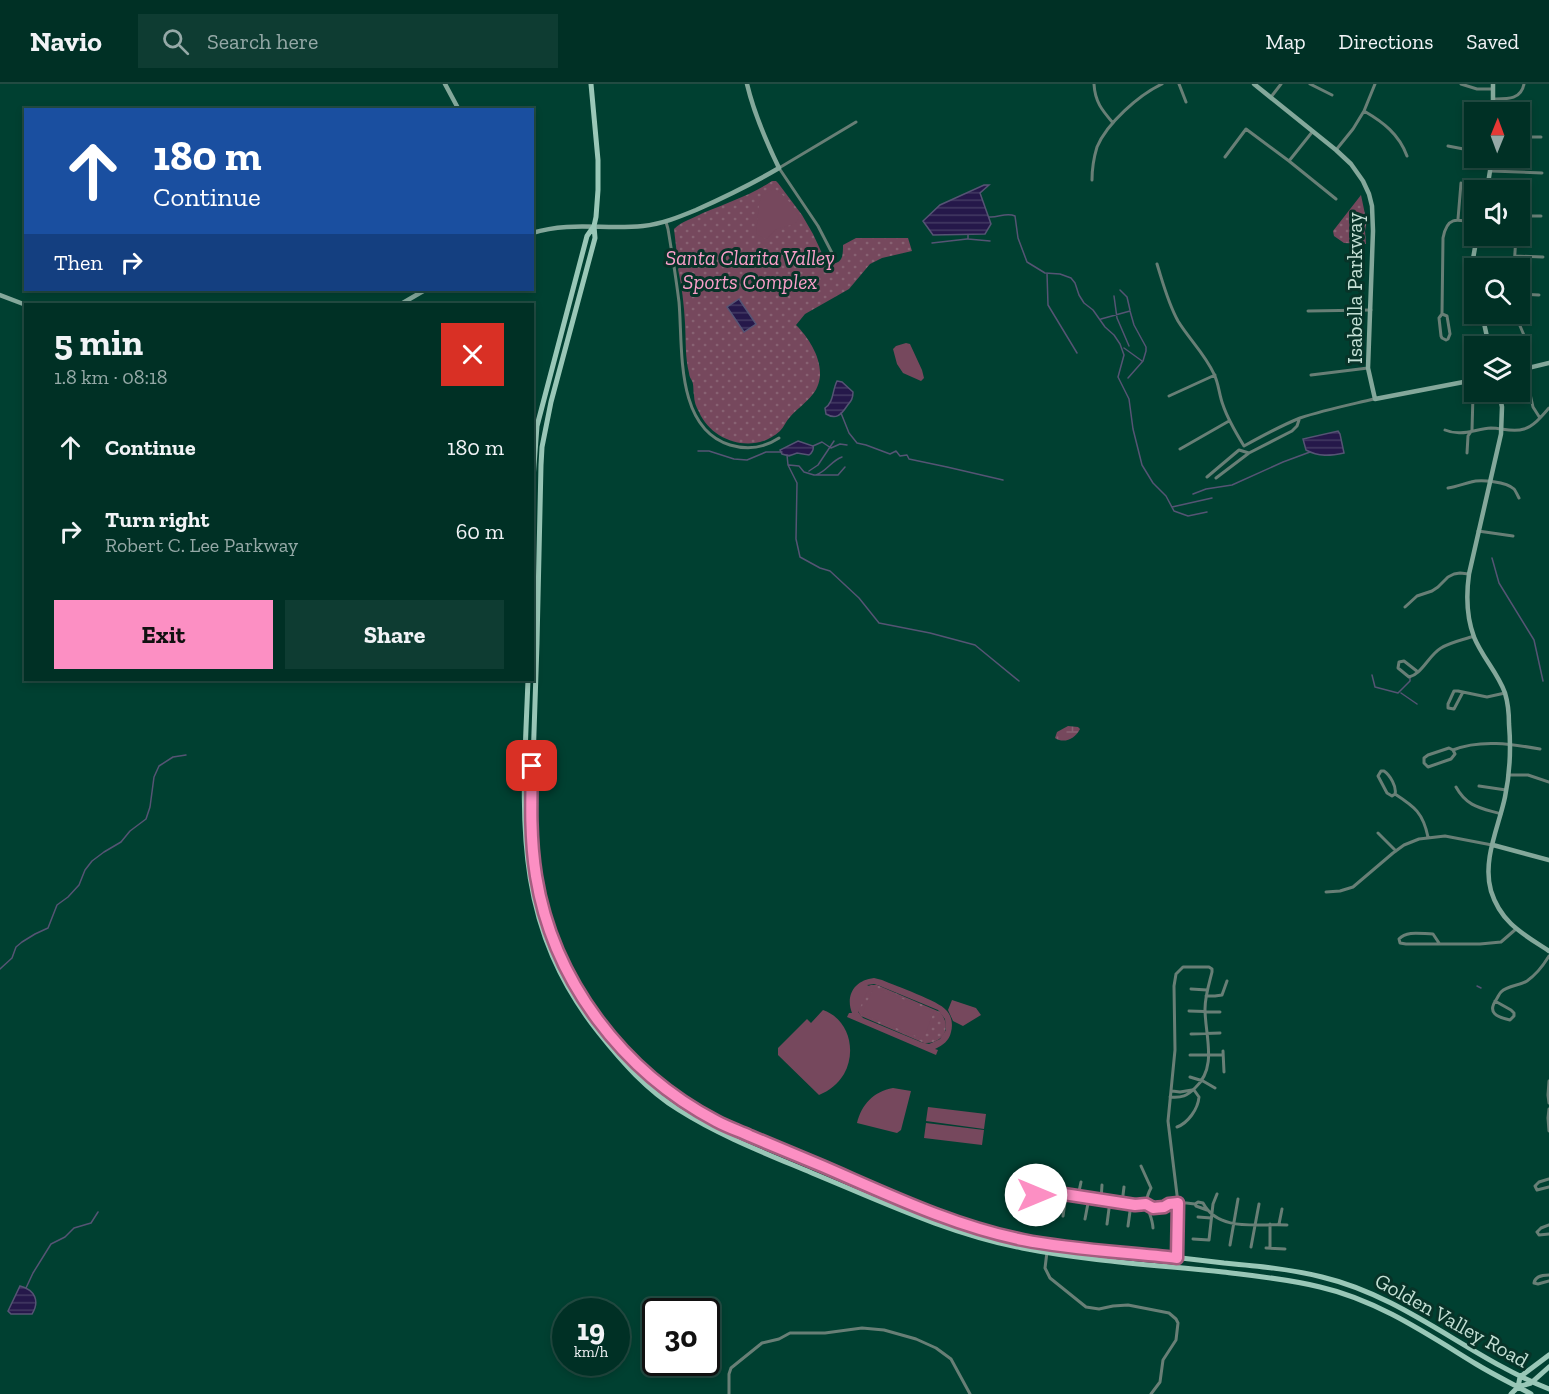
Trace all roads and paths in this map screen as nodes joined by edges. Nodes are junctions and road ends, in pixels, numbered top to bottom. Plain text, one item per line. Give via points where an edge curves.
1 (445, 84) edge
2 (591, 84) edge
3 (747, 84) edge
4 (1094, 84) edge
5 (1162, 84) edge
6 (1179, 84) edge
7 (1254, 84) edge
8 (1281, 84) edge
9 (1310, 84) edge
10 (1375, 84) edge
11 (1461, 84) edge
12 (1524, 84) edge
13 (1493, 86) edge
14 (1332, 95) dead end
15 (1272, 97) junction
16 (1493, 99) joint
17 (1186, 102) dead end
18 (458, 108) edge
19 (1364, 111) junction
20 (856, 122) dead end
21 (1113, 123) junction
22 (1313, 131) junction
23 (1530, 137) edge
24 (1541, 137) dead end
25 (1448, 146) dead end
26 (1464, 149) edge
27 (1336, 150) junction
28 (1407, 156) dead end
29 (1225, 157) dead end
30 (1289, 161) junction
31 (779, 168) junction
32 (1491, 168) edge
33 (1491, 171) junction
34 (1542, 173) dead end
35 (1092, 180) dead end
36 (1489, 180) edge
37 (1461, 183) dead end
38 (1336, 199) dead end
39 (1530, 216) edge
40 (1541, 216) dead end
41 (1458, 219) junction
42 (1464, 220) edge
43 (666, 222) junction
44 (594, 226) junction
45 (534, 233) edge
46 (1516, 246) edge
47 (832, 253) dead end
48 (1515, 256) joint
49 (1543, 257) dead end
50 (1157, 264) dead end
51 (423, 291) edge
52 (0, 295) edge
53 (1530, 295) edge
54 (1539, 295) dead end
55 (403, 303) edge
56 (24, 304) edge
57 (1371, 310) junction
58 (1308, 311) dead end
59 (1443, 314) junction
60 (1549, 363) edge
61 (1368, 368) junction
62 (1530, 368) edge
63 (1215, 375) junction
64 (1311, 375) dead end
65 (1464, 382) edge
66 (1530, 394) edge
67 (1169, 396) dead end
68 (1375, 399) junction
69 (1473, 402) edge
70 (1501, 402) edge
71 (1549, 408) edge
72 (1300, 418) junction
73 (1540, 418) junction
74 (1229, 421) junction
75 (1502, 429) junction
76 (1445, 430) dead end
77 (1470, 433) junction
78 (779, 438) dead end
79 (1180, 449) dead end
80 (1249, 453) junction
81 (1467, 453) dead end
82 (534, 466) edge
83 (1207, 477) dead end
84 (1216, 478) dead end
85 (1490, 481) junction
86 (1448, 488) dead end
87 (1519, 498) dead end
88 (1479, 531) junction
89 (1513, 536) dead end
90 (1469, 574) junction
91 (1405, 607) dead end
92 (1474, 636) junction
93 (1418, 672) junction
94 (528, 681) edge
95 (1463, 692) junction
96 (1505, 693) junction
97 (1510, 743) junction
98 (1540, 749) dead end
99 (1453, 750) junction
100 (1508, 775) junction
101 (1549, 782) edge
102 (1479, 786) dead end
103 (1456, 787) dead end
104 (1506, 790) junction
105 (1395, 794) junction
106 (1501, 814) junction
107 (1378, 833) dead end
108 (1428, 837) junction
109 (1493, 845) junction
110 (1396, 851) junction
111 (1549, 860) edge
112 (1326, 892) dead end
113 (1516, 929) junction
114 (1440, 943) junction
115 (1549, 954) edge
116 (1227, 981) dead end
117 (1191, 989) dead end
118 (1207, 990) junction
119 (1206, 996) junction
120 (1495, 1001) junction
121 (1190, 1011) dead end
122 (1205, 1011) junction
123 (1220, 1012) dead end
124 (1220, 1033) dead end
125 (1191, 1034) dead end
126 (1207, 1034) junction
127 (1209, 1054) junction
128 (1190, 1055) dead end
129 (1224, 1072) dead end
130 (1190, 1077) dead end
131 (1203, 1081) junction
132 (1549, 1081) edge
133 (1215, 1088) dead end
134 (1194, 1090) junction
135 (1171, 1091) junction
136 (1170, 1097) junction
137 (1549, 1103) edge
138 (1549, 1109) edge
139 (1178, 1127) dead end
140 (1549, 1131) edge
141 (1141, 1166) dead end
142 (1037, 1179) dead end
143 (1549, 1179) edge
144 (1059, 1180) dead end
145 (1014, 1181) dead end
146 (1081, 1182) dead end
147 (1102, 1185) dead end
148 (1124, 1187) dead end
149 (1549, 1187) edge
150 (1044, 1194) junction
151 (1057, 1194) junction
152 (1217, 1194) dead end
153 (1036, 1195) junction
154 (1066, 1195) junction
155 (1078, 1196) junction
156 (1089, 1198) junction
157 (1020, 1199) junction
158 (1238, 1199) dead end
159 (1101, 1200) junction
160 (1110, 1201) junction
161 (1015, 1202) dead end
162 (1122, 1203) junction
163 (1178, 1203) junction
164 (1131, 1204) junction
165 (1146, 1204) junction
166 (1259, 1204) dead end
167 (1282, 1209) dead end
168 (1041, 1211) dead end
169 (1063, 1216) dead end
170 (1211, 1216) junction
171 (1198, 1217) dead end
172 (1085, 1220) dead end
173 (1234, 1222) junction
174 (1107, 1224) dead end
175 (1270, 1224) junction
176 (1280, 1224) junction
177 (1287, 1225) dead end
178 (1128, 1226) dead end
179 (1255, 1226) junction
180 (1549, 1226) edge
181 (1153, 1228) dead end
182 (1549, 1234) edge
183 (1193, 1239) dead end
184 (1230, 1245) dead end
185 (1251, 1247) dead end
186 (1285, 1249) dead end
187 (1047, 1252) junction
188 (1177, 1258) junction
189 (1176, 1267) junction
190 (1549, 1275) edge
191 (1549, 1281) edge
192 (1549, 1355) edge
193 (1549, 1367) edge
194 (1520, 1377) junction
195 (1531, 1383) junction
196 (1518, 1387) junction
197 (1549, 1389) edge
198 (729, 1394) edge
199 (970, 1394) edge
200 (1151, 1394) edge
201 (1511, 1394) edge
202 (1532, 1394) edge

1 - 18 street
2 - 44 main road, Golden Valley Road via 598,180
3 - 31 street
4 - 21 street via 1095,97
5 - 21 street
6 - 17 street
7 - 15 street, Isabella Parkway
8 - 15 street
9 - 14 street
10 - 19 street
11 - 13 street via 1477,89
12 - 16 street via 1514,98
13 - 16 street
15 - 22 street, Isabella Parkway
19 - 27 street
19 - 28 street via 1392,130
20 - 31 street
21 - 35 street via 1097,147
22 - 27 street, Isabella Parkway
22 - 30 street
23 - 24 street
25 - 26 street
27 - 57 street, Isabella Parkway via 1364,181 1372,206
29 - 30 street via 1246,129
30 - 38 street
31 - 43 street via 745,188
31 - 47 street
32 - 33 street
33 - 34 street
33 - 36 street
37 - 41 street
39 - 40 street
41 - 42 street
41 - 59 street via 1444,229
43 - 44 street
43 - 78 street via 678,298 683,370 696,417 714,438 732,446 759,447
44 - 45 street
44 - 82 main road, Golden Valley Road via 587,236 537,426
44 - 188 main road, Golden Valley Road via 595,238 551,402 540,477 531,836 544,912 570,977 624,1052 674,1095 717,1122 926,1210 976,1227 1023,1240
46 - 48 street
48 - 49 street
50 - 63 street via 1178,321
51 - 55 street
52 - 56 street
53 - 54 street
57 - 58 street
57 - 61 street, Isabella Parkway
59 - 59 street via 1439,318 1440,336 1446,340 1450,334 1447,316
60 - 62 street
61 - 64 street
61 - 68 street, Isabella Parkway
63 - 67 street
63 - 74 street
65 - 68 street
66 - 73 street
68 - 72 street
69 - 77 street
70 - 75 street
71 - 73 street
72 - 74 street via 1244,446
72 - 80 street via 1292,431
73 - 75 street via 1518,431
74 - 79 street
75 - 77 street
75 - 85 street
76 - 77 street
77 - 81 street
80 - 83 street via 1239,450
80 - 84 street
85 - 86 street
85 - 87 street via 1509,486
85 - 88 street
88 - 89 street
88 - 90 street
90 - 91 street via 1448,577
90 - 92 street via 1467,609
92 - 93 street via 1442,648
92 - 96 street
93 - 93 street via 1404,661 1398,664 1409,677
94 - 187 main road, Golden Valley Road via 524,821 532,893 562,980 586,1017 638,1079 713,1130 767,1154 974,1237
95 - 95 street via 1454,691 1448,708 1457,706
95 - 96 street via 1487,697
96 - 97 street
97 - 98 street
97 - 99 street
97 - 100 street
99 - 99 street via 1428,755 1424,763 1428,767 1451,759
100 - 101 street via 1528,775
100 - 104 street
102 - 104 street
103 - 106 street via 1471,805
104 - 106 street
105 - 105 street via 1388,773 1381,771 1378,776 1387,793
105 - 108 street via 1416,809
106 - 109 street
107 - 110 street
108 - 109 street via 1456,837
108 - 110 street
109 - 111 street
109 - 113 street via 1490,889 1500,912
110 - 112 street via 1353,887
113 - 114 street via 1501,942
113 - 115 street
114 - 114 street via 1433,934 1408,934 1399,939 1406,944
115 - 120 street via 1533,976 1501,992
116 - 119 street via 1222,994
117 - 118 street
118 - 119 street
118 - 135 street via 1212,972 1209,967 1187,966 1176,975
119 - 122 street
120 - 120 street via 1491,1009 1494,1013 1510,1020 1514,1013
121 - 122 street
122 - 123 street
122 - 126 street
124 - 126 street
125 - 126 street
126 - 127 street
127 - 128 street
127 - 129 street via 1223,1053
127 - 131 street
130 - 131 street
131 - 133 street
131 - 134 street
132 - 137 street
134 - 135 street
134 - 136 street via 1186,1096
134 - 139 street via 1198,1102
135 - 136 street
136 - 163 street via 1168,1121
138 - 140 street
141 - 165 street via 1151,1188
142 - 153 street
143 - 149 street via 1535,1186 1537,1190
144 - 151 street
145 - 157 street via 1014,1195
146 - 155 street
147 - 159 street
148 - 162 street
150 - 151 street
150 - 153 street
150 - 168 street
151 - 154 street
152 - 170 street
153 - 157 street
154 - 155 street
154 - 169 street
155 - 156 street
156 - 159 street
156 - 172 street
157 - 161 street
158 - 173 street
159 - 160 street
160 - 162 street
160 - 174 street
162 - 164 street
163 - 165 street via 1153,1208
163 - 170 street via 1195,1204
163 - 188 street
164 - 165 street
164 - 178 street
165 - 181 street
166 - 179 street
167 - 176 street
170 - 171 street
170 - 173 street
170 - 183 street via 1209,1240
173 - 179 street
173 - 184 street
175 - 176 street
175 - 179 street
175 - 186 street via 1268,1248
176 - 177 street
179 - 185 street
180 - 182 street via 1537,1231 1539,1235
187 - 189 main road, Golden Valley Road
187 - 200 street via 1045,1268 1050,1278 1086,1306 1099,1309 1128,1305 1176,1318 1176,1340 1163,1360 1160,1382
188 - 189 street
188 - 194 main road, Golden Valley Road via 1280,1269 1353,1286 1428,1323
189 - 196 main road, Golden Valley Road via 1279,1279 1348,1295 1380,1308
190 - 191 street via 1542,1275 1534,1283
192 - 194 main road
193 - 195 main road
194 - 195 main road, Golden Valley Road
194 - 196 main road
195 - 196 main road
195 - 197 main road, Golden Valley Road
196 - 201 main road
196 - 202 main road, Golden Valley Road
198 - 199 street via 731,1368 762,1343 790,1333 862,1328 884,1330 936,1347 951,1359

